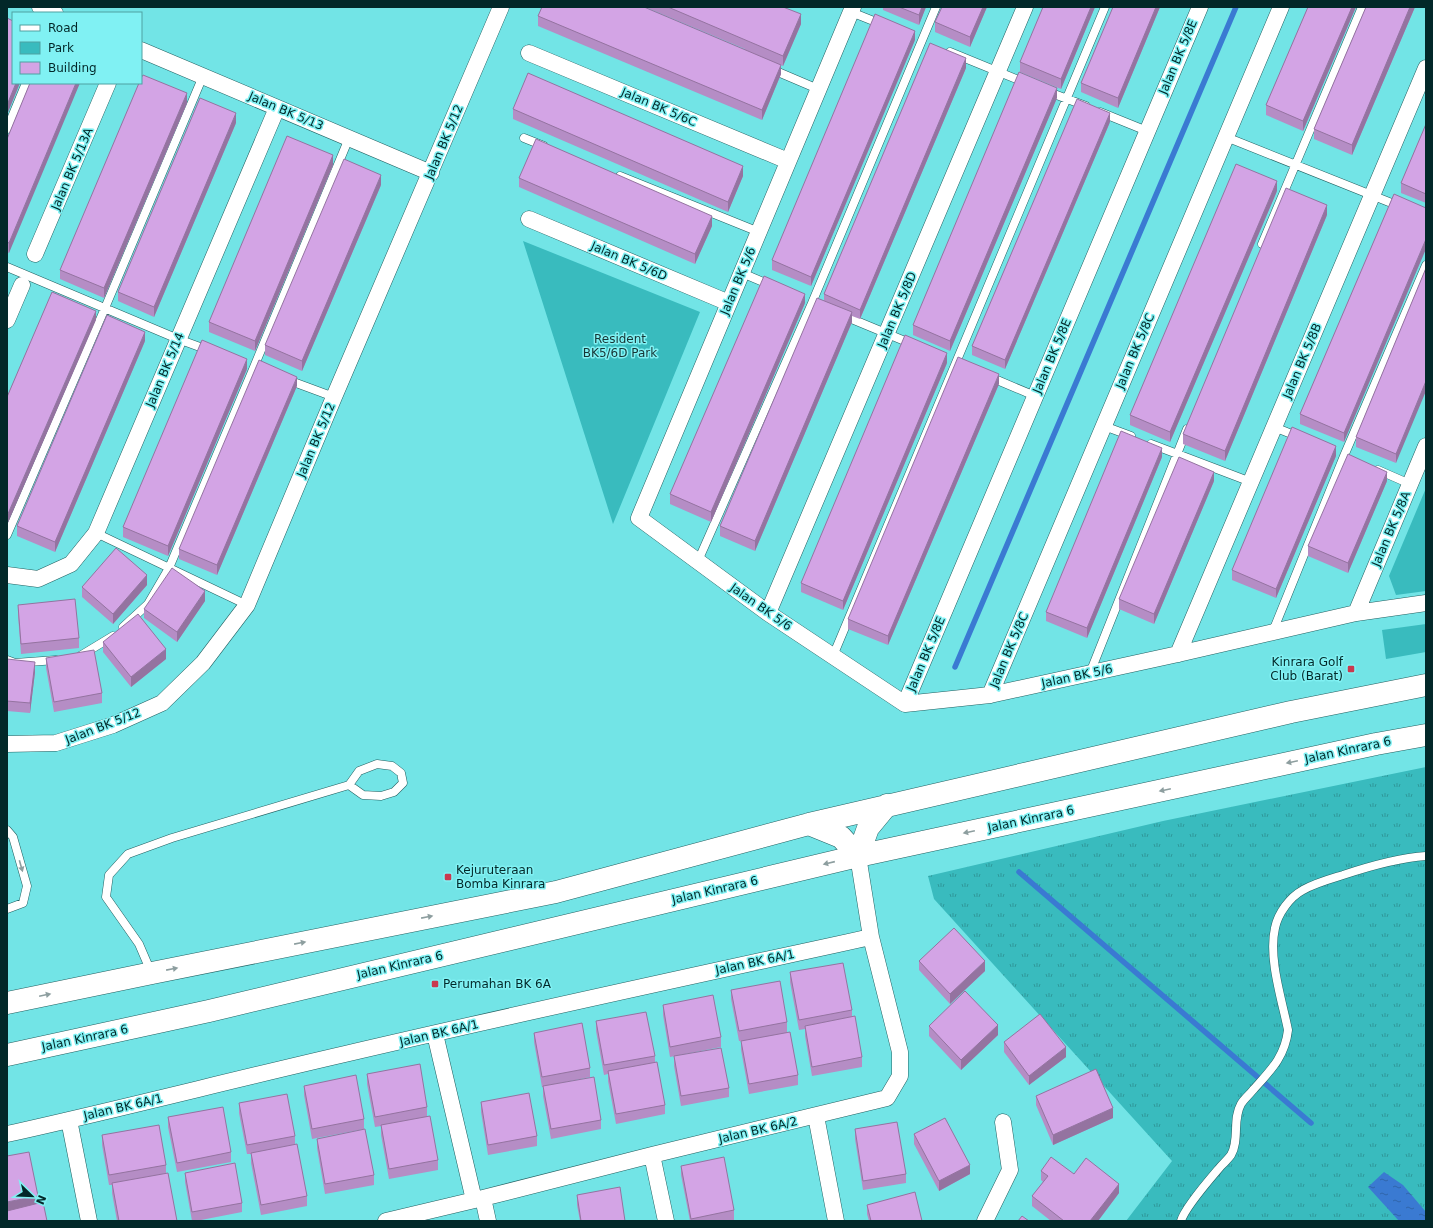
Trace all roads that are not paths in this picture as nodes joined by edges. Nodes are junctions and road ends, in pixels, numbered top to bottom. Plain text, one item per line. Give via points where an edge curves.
1 (40, 7) edge
2 (501, 7) edge
3 (936, 7) edge
4 (1025, 7) edge
5 (1105, 7) edge
6 (1200, 7) edge
7 (1281, 7) edge
8 (1362, 7) edge
9 (847, 9) edge
10 (52, 12) edge
11 (886, 26) edge
12 (943, 49) edge
13 (142, 50) edge
14 (529, 53) dead end
15 (761, 64) edge
16 (1426, 68) edge
17 (998, 71) junction
18 (203, 76) junction
19 (26, 84) edge
20 (108, 84) edge
21 (818, 89) junction
22 (1066, 98) junction
23 (276, 108) junction
24 (7, 129) edge
25 (1147, 131) junction
26 (1226, 137) junction
27 (349, 138) junction
28 (524, 138) dead end
29 (554, 150) edge
30 (788, 161) junction
31 (1295, 164) junction
32 (431, 173) junction
33 (612, 173) edge
34 (1372, 195) junction
35 (1406, 208) edge
36 (530, 219) dead end
37 (759, 232) junction
38 (1259, 251) edge
39 (35, 254) dead end
40 (1426, 265) edge
41 (7, 267) edge
42 (742, 273) junction
43 (22, 285) dead end
44 (777, 288) edge
45 (729, 303) junction
46 (105, 308) junction
47 (833, 311) edge
48 (7, 320) edge
49 (887, 334) junction
50 (178, 339) junction
51 (921, 348) edge
52 (213, 352) edge
53 (984, 374) edge
54 (283, 378) edge
55 (1035, 396) junction
56 (334, 397) junction
57 (1188, 425) edge
58 (1104, 426) junction
59 (1274, 427) junction
60 (1309, 442) edge
61 (1426, 446) edge
62 (1177, 454) junction
63 (1374, 468) edge
64 (1251, 482) junction
65 (1410, 484) junction
66 (96, 533) junction
67 (7, 535) edge
68 (698, 561) junction
69 (169, 568) junction
70 (7, 575) edge
71 (1426, 603) edge
72 (247, 605) junction
73 (768, 613) junction
74 (1356, 613) junction
75 (1273, 631) junction
76 (1178, 654) junction
77 (832, 656) junction
78 (7, 660) edge
79 (1090, 673) junction
80 (1426, 684) edge
81 (990, 695) junction
82 (905, 704) junction
83 (1426, 735) edge
84 (7, 744) edge
85 (349, 785) junction
86 (887, 805) junction
87 (809, 824) junction
88 (7, 830) edge
89 (858, 856) junction
90 (1426, 856) edge
91 (7, 909) edge
92 (871, 937) junction
93 (152, 973) junction
94 (7, 1003) edge
95 (435, 1034) junction
96 (7, 1055) edge
97 (816, 1116) junction
98 (69, 1120) junction
99 (1003, 1122) dead end
100 (7, 1134) edge
101 (652, 1155) junction
102 (478, 1199) junction
103 (88, 1221) edge
104 (386, 1221) edge
105 (488, 1221) edge
106 (666, 1221) edge
107 (836, 1221) edge
108 (985, 1221) edge
109 (1181, 1221) edge

1 - 10 street
2 - 32 street, Jalan BK 5/12
3 - 68 lane via 812,302
4 - 17 street, Jalan BK 5/8D
5 - 22 lane
6 - 25 street, Jalan BK 5/8E
7 - 26 street, Jalan BK 5/8C
8 - 31 lane
9 - 11 lane
9 - 21 street, Jalan BK 5/6
12 - 17 lane
13 - 18 street, Jalan BK 5/13
14 - 30 street, Jalan BK 5/6C
15 - 21 lane
16 - 34 street, Jalan BK 5/8B
17 - 22 lane
17 - 49 street, Jalan BK 5/8D
18 - 23 street, Jalan BK 5/13
18 - 46 lane
19 - 24 lane
20 - 39 street, Jalan BK 5/13A
21 - 30 street, Jalan BK 5/6
22 - 25 lane
22 - 77 lane
23 - 27 street, Jalan BK 5/13
23 - 50 street, Jalan BK 5/14
25 - 55 street, Jalan BK 5/8E
26 - 31 lane
26 - 58 street, Jalan BK 5/8C
27 - 32 street, Jalan BK 5/13
27 - 69 lane
28 - 29 lane
30 - 37 street, Jalan BK 5/6
31 - 34 lane
31 - 38 lane
32 - 56 street, Jalan BK 5/12
33 - 37 lane
34 - 35 lane
34 - 59 street, Jalan BK 5/8B
36 - 45 street, Jalan BK 5/6D
37 - 42 street, Jalan BK 5/6
40 - 75 lane
41 - 46 lane
42 - 44 lane
42 - 45 street, Jalan BK 5/6
43 - 48 street
45 - 68 street, Jalan BK 5/6 via 639,518
46 - 50 lane
46 - 67 lane
47 - 49 lane
49 - 51 lane
49 - 73 street, Jalan BK 5/8D
50 - 52 lane
50 - 66 street, Jalan BK 5/14
53 - 55 lane
54 - 56 lane
55 - 82 street, Jalan BK 5/8E
56 - 72 street, Jalan BK 5/12
57 - 62 lane
58 - 62 lane
58 - 81 street, Jalan BK 5/8C
59 - 60 lane
59 - 64 street, Jalan BK 5/8B
61 - 65 street, Jalan BK 5/8A
62 - 64 lane
62 - 79 lane
63 - 65 lane
64 - 76 street, Jalan BK 5/8B
65 - 74 street, Jalan BK 5/8A
66 - 69 lane
66 - 70 street, Jalan BK 5/14 via 71,564 38,579
68 - 73 street, Jalan BK 5/6
69 - 72 lane
69 - 78 lane via 148,604 116,634 72,659 15,663
71 - 74 street, Jalan BK 5/6
72 - 84 street, Jalan BK 5/12 via 203,663 162,703 113,725 56,743
73 - 77 street, Jalan BK 5/6
74 - 75 street, Jalan BK 5/6
75 - 76 street, Jalan BK 5/6
76 - 79 street, Jalan BK 5/6
77 - 82 street, Jalan BK 5/6
79 - 81 street, Jalan BK 5/6
80 - 86 main road via 1291,712
81 - 82 street, Jalan BK 5/6
83 -> 89 main road, Jalan Kinrara 6 via 1360,747
85 - 85 lane via 359,771 377,764 392,766 401,773 403,783 394,792 381,796 363,794
85 - 93 lane via 172,838 128,854 109,875 106,897 139,944
86 - 87 main road
86 - 89 main road via 868,828
87 - 89 main road via 841,837
93 -> 87 main road via 556,892
88 -> 91 lane via 13,837 27,886 22,903
89 - 92 street, Jalan BK 6A/2
89 -> 96 main road, Jalan Kinrara 6 via 216,1009
90 - 109 lane via 1382,862 1323,881 1302,890 1285,905 1278,917 1272,948 1288,1030 1286,1042 1273,1068 1241,1103 1235,1145 1231,1155 1191,1204
92 - 95 street, Jalan BK 6A/1
92 - 97 street, Jalan BK 6A/2 via 900,1052 900,1076 887,1098
94 -> 93 main road
95 - 98 street, Jalan BK 6A/1
95 - 102 street
97 - 101 street, Jalan BK 6A/2
97 - 107 street
98 - 100 street, Jalan BK 6A/1
98 - 103 street
99 - 108 street via 1010,1170
101 - 102 street, Jalan BK 6A/2
101 - 106 street
102 - 104 street, Jalan BK 6A/2
102 - 105 street

